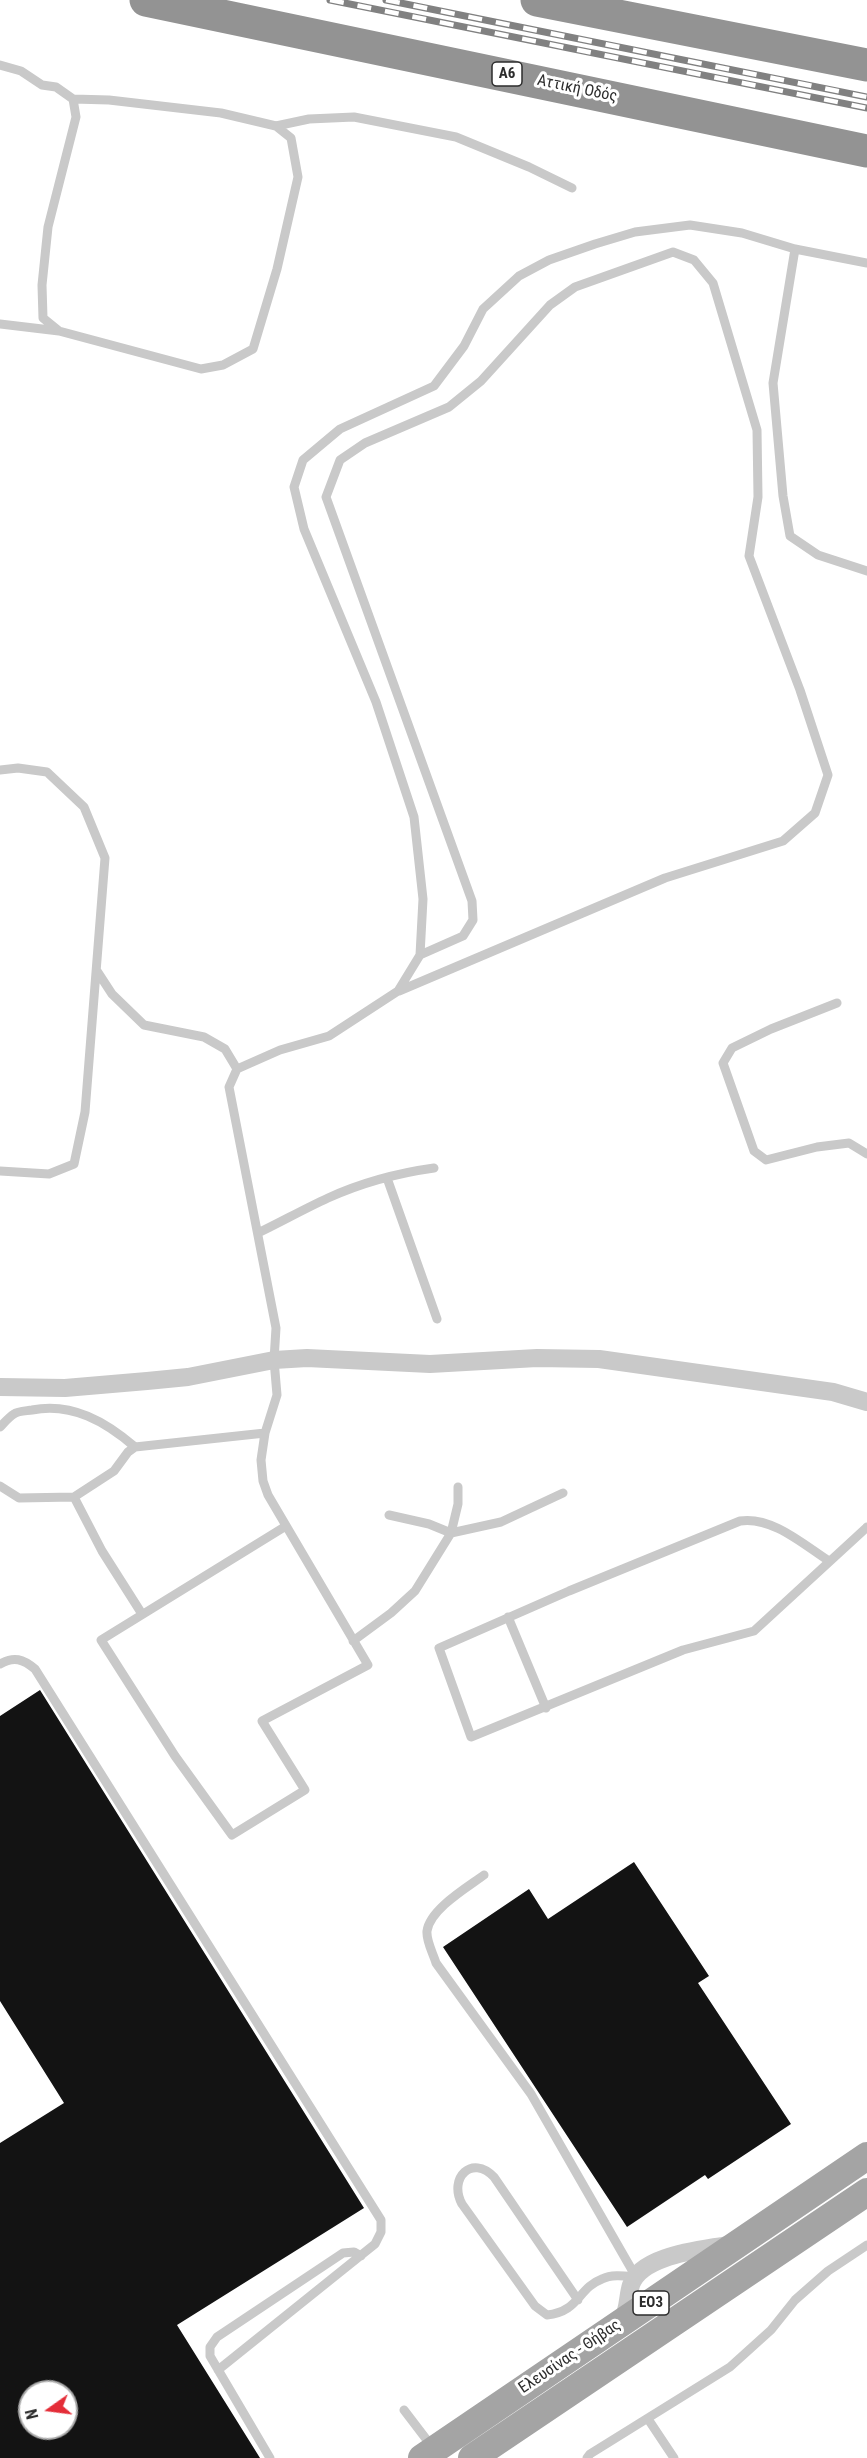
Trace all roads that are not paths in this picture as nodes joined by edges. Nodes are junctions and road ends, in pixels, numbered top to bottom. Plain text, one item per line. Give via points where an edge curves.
1 (146, 0) edge
2 (537, 0) edge
3 (0, 65) edge
4 (867, 65) edge
5 (73, 99) junction
6 (276, 126) junction
7 (867, 151) edge
8 (572, 188) dead end
9 (795, 249) junction
10 (867, 263) edge
11 (0, 324) edge
12 (59, 331) junction
13 (867, 571) edge
14 (0, 770) edge
15 (420, 955) junction
16 (97, 971) junction
17 (398, 991) junction
18 (837, 1003) dead end
19 (237, 1069) junction
20 (867, 1154) edge
21 (434, 1168) dead end
22 (0, 1171) edge
23 (387, 1178) junction
24 (258, 1233) junction
25 (437, 1319) dead end
26 (274, 1360) junction
27 (0, 1387) edge
28 (867, 1402) edge
29 (0, 1427) edge
30 (265, 1433) junction
31 (135, 1447) junction
32 (0, 1486) edge
33 (458, 1487) dead end
34 (563, 1493) dead end
35 (74, 1497) junction
36 (389, 1515) dead end
37 (286, 1526) junction
38 (867, 1527) edge
39 (451, 1533) junction
40 (830, 1562) junction
41 (142, 1614) junction
42 (508, 1617) junction
43 (353, 1641) junction
44 (1, 1661) edge
45 (546, 1708) junction
46 (484, 1875) dead end
47 (867, 2156) edge
48 (867, 2192) edge
49 (740, 2242) junction
50 (867, 2245) edge
51 (361, 2256) junction
52 (636, 2277) junction
53 (578, 2300) junction
54 (621, 2323) junction
55 (218, 2370) junction
56 (404, 2409) dead end
57 (648, 2420) junction
58 (431, 2455) edge
59 (270, 2458) edge
60 (472, 2458) edge
61 (588, 2458) edge
62 (674, 2458) edge

1 - 7 highway, Αττική Οδός / Α6
2 - 4 highway
3 - 5 lane via 21,71 42,85 56,87
5 - 6 lane via 221,113
5 - 12 lane via 76,117 48,227 42,285 43,318
6 - 8 lane via 309,119 354,117 456,137
6 - 12 lane via 291,138 298,177 254,350 223,365 201,369
9 - 10 lane
9 - 13 lane via 773,383 790,536 818,555
9 - 15 lane via 742,233 690,225 635,232 549,260 519,276 483,309 464,346 434,386 339,429 303,460 294,487 304,530 376,702 414,817 423,898
11 - 12 lane
14 - 16 lane via 47,772 84,807 105,858
15 - 17 lane
15 - 17 lane via 463,936 473,920 472,901 326,497 330,482 340,460 365,443 450,407 481,381 550,305 575,287 673,252 694,260 713,282 757,430 758,497 749,556 801,690 828,775 815,813 783,842 665,878
16 - 19 lane via 112,994 144,1025 204,1037 225,1049
16 - 22 lane via 85,1112 74,1164 49,1174
17 - 19 lane via 329,1036 280,1050
18 - 20 lane via 732,1048 723,1063 754,1151 766,1160 849,1143
19 - 24 lane via 229,1087
21 - 23 lane
23 - 24 lane via 327,1198
23 - 25 lane
24 - 26 lane via 276,1328
26 - 27 street via 188,1377 65,1388
26 - 28 street via 430,1364 599,1359 833,1392
26 - 30 lane via 277,1395
29 - 31 lane via 15,1413 44,1407 72,1411 93,1417
30 - 31 lane
30 - 37 lane via 263,1481
31 - 35 lane via 114,1471
32 - 35 lane via 19,1498
33 - 39 lane
34 - 39 lane via 501,1522
35 - 41 lane
36 - 39 lane
37 - 41 lane
37 - 43 lane
38 - 40 lane
39 - 43 lane via 415,1591
40 - 42 lane via 773,1526 752,1519 740,1521
40 - 45 lane via 754,1631 683,1650
41 - 43 lane via 101,1640 174,1756 232,1835 305,1790 262,1721 368,1665
42 - 45 lane
42 - 45 lane via 439,1648 471,1737
44 - 51 lane via 25,1660 34,1669 381,2220 375,2244
46 - 52 lane via 438,1910 427,1932 436,1963 531,2094
47 - 49 main road, Ελευσίνας - Θήβας / ΕΟ3
48 - 60 main road, Ελευσίνας - Θήβας / ΕΟ3
49 - 52 street via 678,2254 656,2262
49 - 54 main road, Ελευσίνας - Θήβας / ΕΟ3
50 - 57 lane via 828,2271 795,2300 771,2330 730,2367
51 - 55 lane
51 - 55 lane via 343,2253 217,2337 210,2347 210,2356
52 - 53 lane via 602,2278
52 - 54 street
53 - 53 lane via 557,2314 547,2315 535,2306 460,2199 456,2187 460,2176 477,2168 494,2176
54 - 58 main road, Ελευσίνας - Θήβας / ΕΟ3
55 - 59 lane
56 - 58 lane
57 - 61 lane
57 - 62 lane

